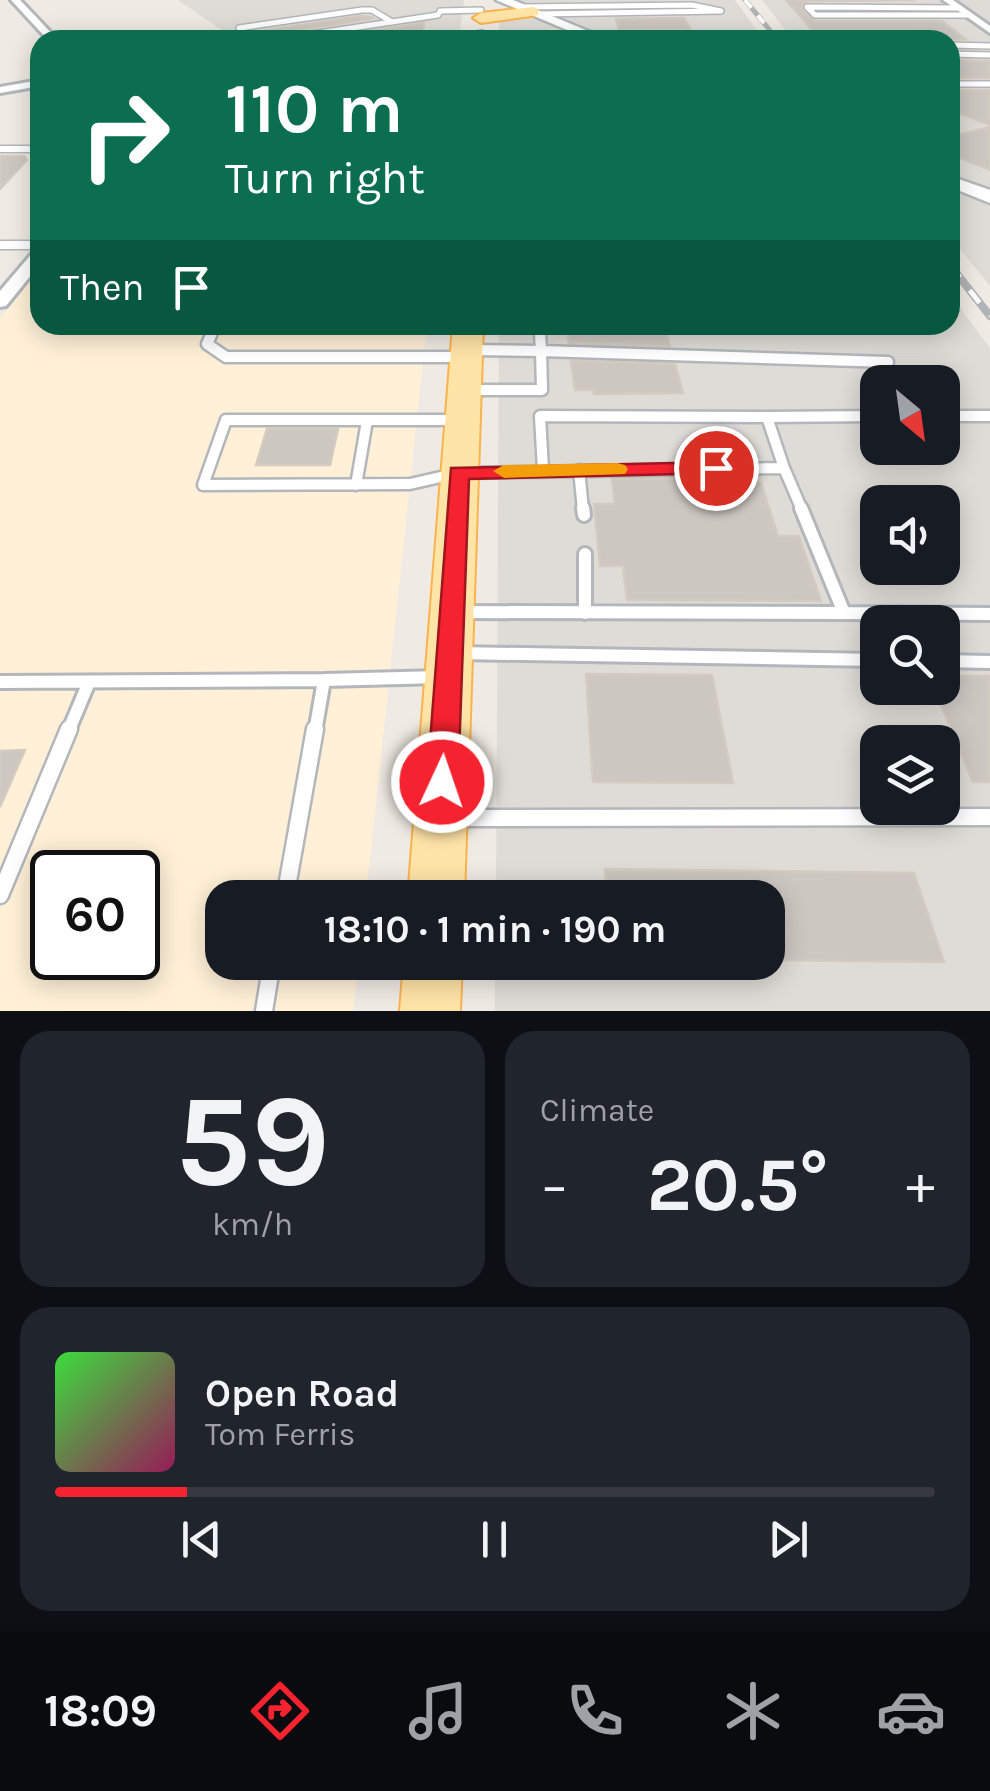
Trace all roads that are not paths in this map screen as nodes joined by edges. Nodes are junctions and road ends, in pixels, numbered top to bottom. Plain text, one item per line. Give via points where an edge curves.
1 (16, 0) edge
2 (444, 0) edge
3 (952, 2) edge
4 (522, 6) edge
5 (439, 13) junction
6 (969, 15) junction
7 (392, 22) junction
8 (437, 26) dead end
9 (479, 26) edge
10 (988, 26) edge
11 (359, 27) junction
12 (44, 30) edge
13 (242, 30) edge
14 (339, 30) edge
15 (365, 30) edge
16 (579, 30) edge
17 (960, 45) edge
18 (990, 46) edge
19 (960, 54) edge
20 (990, 55) edge
21 (960, 84) edge
22 (990, 84) edge
23 (30, 85) edge
24 (0, 90) edge
25 (30, 145) edge
26 (0, 149) edge
27 (26, 149) junction
28 (30, 149) edge
29 (960, 185) edge
30 (990, 197) edge
31 (0, 244) edge
32 (30, 245) edge
33 (30, 266) edge
34 (0, 302) edge
35 (211, 335) edge
36 (539, 335) edge
37 (540, 351) junction
38 (888, 362) dead end
39 (465, 368) edge
40 (860, 416) edge
41 (960, 416) edge
42 (990, 416) edge
43 (767, 417) junction
44 (367, 420) junction
45 (784, 468) junction
46 (544, 470) junction
47 (579, 470) junction
48 (458, 473) junction
49 (356, 485) junction
50 (584, 514) dead end
51 (585, 554) dead end
52 (584, 612) junction
53 (844, 613) junction
54 (990, 614) edge
55 (450, 647) junction
56 (860, 659) edge
57 (960, 662) edge
58 (990, 662) edge
59 (324, 680) junction
60 (0, 682) edge
61 (89, 682) junction
62 (990, 817) edge
63 (441, 818) junction
64 (287, 880) edge
65 (437, 880) edge
66 (0, 895) edge
67 (269, 980) edge
68 (431, 980) edge
69 (264, 1011) edge
70 (430, 1011) edge

1 - 12 street
2 - 5 lane
3 - 6 street
3 - 6 lane via 807,7 815,15
4 - 4 lane via 692,5 722,12
4 - 9 main road
4 - 16 street
5 - 7 lane
5 - 8 lane
5 - 9 lane
6 - 10 street
7 - 11 lane
7 - 13 lane via 362,10
11 - 14 lane
11 - 15 lane
17 - 18 lane
19 - 20 lane
21 - 22 lane
23 - 24 street
25 - 27 lane
26 - 27 lane
27 - 28 lane
29 - 30 street
31 - 32 lane
33 - 34 street
35 - 39 lane via 207,344 226,357
36 - 37 lane
37 - 38 lane
37 - 39 lane
37 - 39 lane via 542,390
39 - 44 lane
39 - 48 main road
40 - 43 lane
41 - 42 lane
43 - 45 lane
43 - 46 lane via 540,416
44 - 49 lane
44 - 49 lane via 226,420 202,485
45 - 47 lane
45 - 53 lane
46 - 47 lane
46 - 48 lane
47 - 50 lane
48 - 49 lane via 410,484
48 - 55 main road
51 - 52 lane
52 - 53 lane
52 - 55 lane
53 - 54 lane
55 - 56 lane
55 - 59 lane
55 - 63 main road
57 - 58 lane
59 - 61 lane
59 - 64 lane
60 - 61 lane
61 - 66 lane
62 - 63 lane
63 - 65 main road
67 - 69 lane
68 - 70 main road

